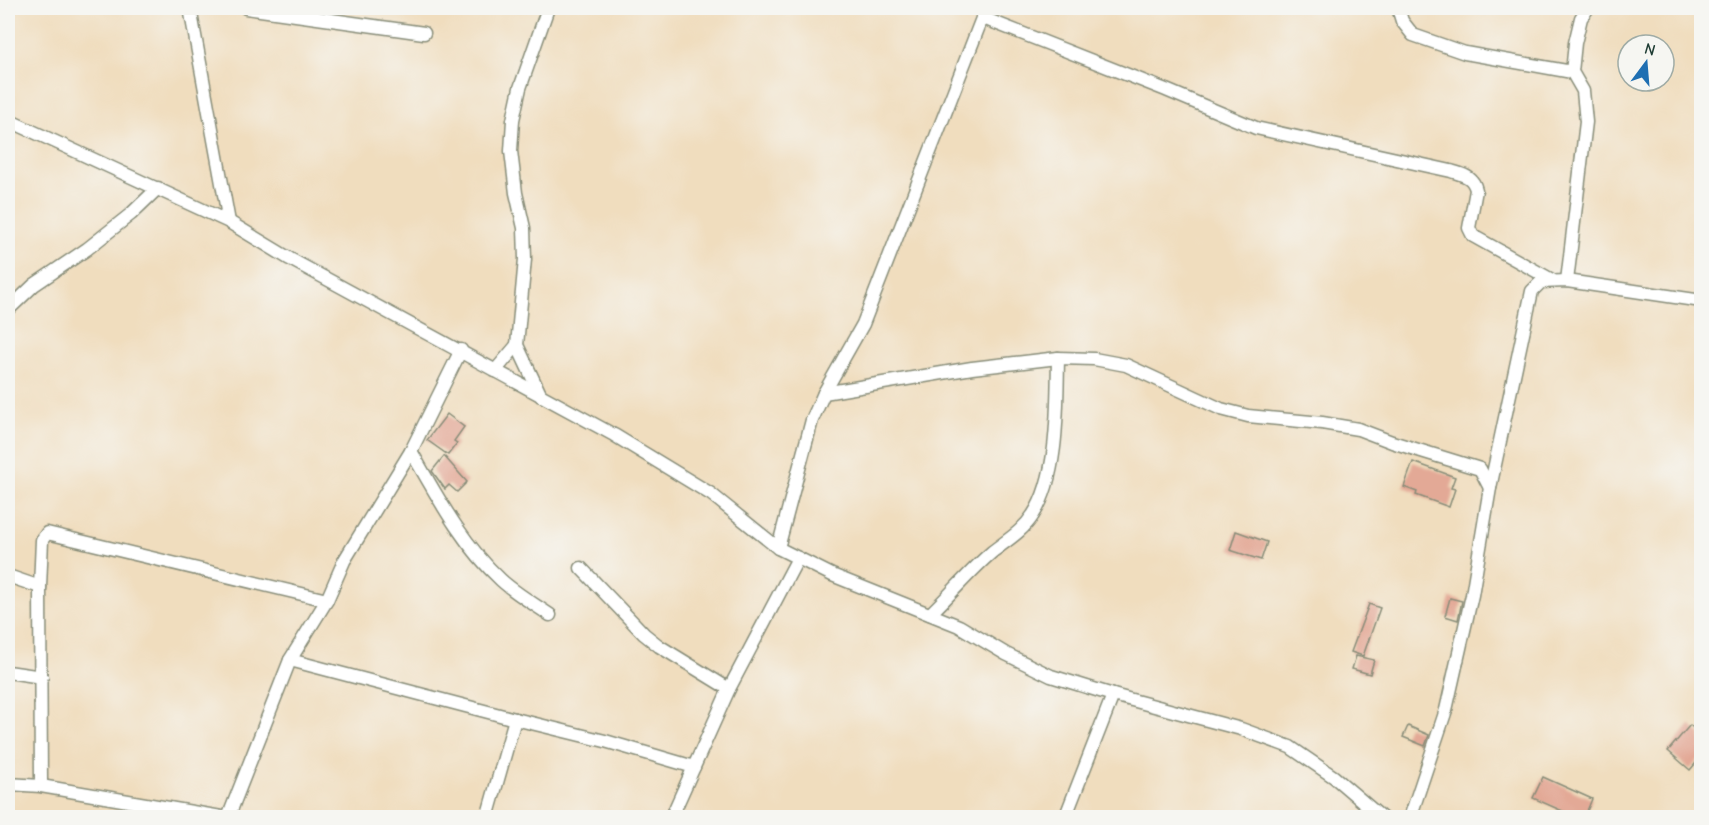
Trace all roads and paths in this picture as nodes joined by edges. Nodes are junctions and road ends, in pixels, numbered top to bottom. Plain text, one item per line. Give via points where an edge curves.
1 (190, 8) edge
2 (246, 8) edge
3 (548, 8) edge
4 (1398, 8) edge
5 (1588, 8) edge
6 (985, 13) edge
7 (424, 33) dead end
8 (1572, 72) junction
9 (8, 120) edge
10 (158, 188) junction
11 (229, 222) junction
12 (1552, 280) junction
13 (1567, 281) junction
14 (1701, 302) edge
15 (10, 308) dead end
16 (517, 345) junction
17 (461, 351) junction
18 (1058, 358) junction
19 (495, 371) junction
20 (824, 393) junction
21 (541, 396) junction
22 (411, 451) junction
23 (1497, 458) junction
24 (1480, 469) junction
25 (1490, 488) junction
26 (778, 548) junction
27 (798, 558) junction
28 (581, 568) dead end
29 (8, 576) edge
30 (40, 587) junction
31 (327, 600) junction
32 (930, 614) junction
33 (549, 615) dead end
34 (290, 660) junction
35 (8, 672) edge
36 (42, 677) junction
37 (729, 689) junction
38 (1113, 695) junction
39 (515, 719) junction
40 (694, 767) junction
41 (8, 784) edge
42 (41, 786) junction
43 (1701, 813) edge
44 (227, 818) edge
45 (487, 818) edge
46 (671, 818) edge
47 (1065, 818) edge
48 (1382, 818) edge
49 (1410, 818) edge
50 (1697, 818) edge

1 - 11 street
2 - 7 street
3 - 16 street via 513,120 511,151 525,259
4 - 8 street via 1413,35 1465,53
5 - 8 street via 1581,18
6 - 12 street via 1256,128 1469,177 1476,190 1469,228 1473,236
6 - 20 street via 863,324
8 - 13 street via 1583,91 1586,122
9 - 10 street
10 - 11 street
10 - 15 street
11 - 17 street
12 - 13 street
12 - 23 street via 1541,282 1532,291
13 - 14 street
16 - 19 street
16 - 21 street
17 - 19 street
17 - 22 street
18 - 20 street
18 - 24 street via 1126,365 1221,409 1248,416 1358,429
18 - 32 street via 1057,428 1044,492 1034,515
19 - 21 street
20 - 26 street via 812,420
21 - 26 street via 614,435 711,495
22 - 31 street via 344,561
22 - 33 street via 451,521 477,552 501,580
23 - 24 street
23 - 25 street
24 - 25 street
25 - 49 street via 1472,595 1446,710
26 - 27 street
27 - 32 street
27 - 37 street
28 - 37 street via 644,634
29 - 30 street
30 - 31 street via 42,540 47,533
30 - 36 street
31 - 34 street
32 - 38 street via 1052,676
34 - 39 street
34 - 44 street
35 - 36 street
36 - 42 street
37 - 40 street
38 - 47 street
38 - 48 street via 1241,729 1290,747 1334,777
39 - 40 street
39 - 45 street
40 - 46 street
41 - 42 street
42 - 44 street
43 - 50 street

